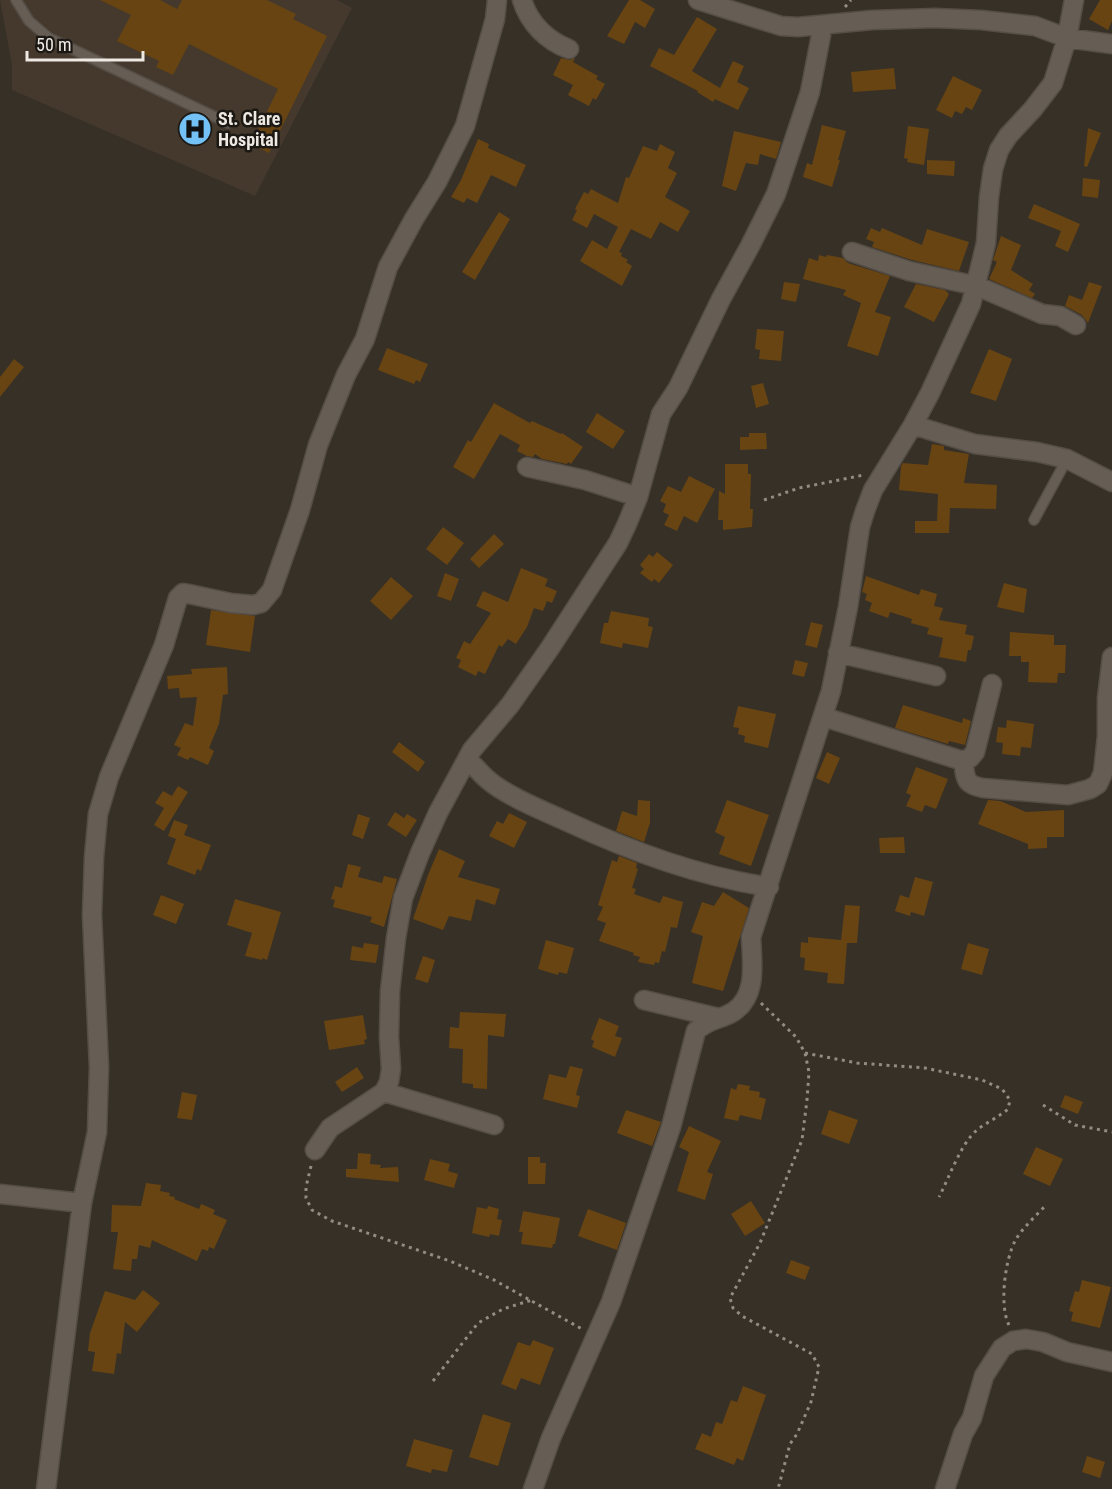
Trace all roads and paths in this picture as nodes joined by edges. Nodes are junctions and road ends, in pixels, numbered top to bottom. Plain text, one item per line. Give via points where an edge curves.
1 (16, 0) edge
2 (497, 0) edge
3 (522, 0) edge
4 (698, 0) edge
5 (1074, 0) edge
6 (823, 26) junction
7 (1067, 38) junction
8 (1112, 44) edge
9 (569, 49) dead end
10 (228, 123) dead end
11 (852, 252) dead end
12 (976, 286) junction
13 (1076, 325) dead end
14 (913, 425) junction
15 (1067, 459) junction
16 (527, 467) dead end
17 (886, 469) junction
18 (1112, 482) edge
19 (638, 497) junction
20 (764, 500) dead end
21 (1034, 520) dead end
22 (838, 653) junction
23 (1112, 657) edge
24 (936, 676) dead end
25 (993, 684) dead end
26 (824, 717) junction
27 (467, 759) junction
28 (963, 761) junction
29 (769, 887) junction
30 (750, 990) junction
31 (644, 999) dead end
32 (719, 1018) junction
33 (805, 1053) junction
34 (384, 1092) junction
35 (1043, 1105) dead end
36 (494, 1125) dead end
37 (1112, 1132) edge
38 (315, 1150) joint
39 (0, 1194) edge
40 (939, 1197) dead end
41 (82, 1203) junction
42 (1046, 1205) dead end
43 (532, 1300) junction
44 (596, 1337) junction
45 (1016, 1340) junction
46 (1112, 1362) edge
47 (433, 1381) dead end
48 (46, 1489) edge
49 (533, 1489) edge
50 (778, 1489) edge
51 (945, 1489) edge

1 - 10 lane via 29,21 49,38
2 - 41 street via 465,126 388,267 365,339 318,445 273,590 261,603 253,605 183,593 178,598 164,645 109,777 98,814 92,915 99,1067 97,1132
3 - 9 street via 531,20 544,34
4 - 6 street via 781,26
5 - 7 street
6 - 7 street via 925,18 981,20 1035,26
6 - 19 street via 810,92 776,194 678,388 661,414
7 - 8 street
7 - 12 street via 1053,83 999,150
11 - 12 street via 909,271
12 - 13 street
12 - 14 street via 960,330
14 - 15 street via 975,444
14 - 17 street
15 - 18 street
15 - 21 lane
16 - 19 street
17 - 20 path via 799,488
17 - 22 street via 873,490 860,527
19 - 27 street via 618,543 550,648
22 - 24 street
22 - 26 street
23 - 28 street via 1103,773 1098,784 1068,795 983,788 966,780
25 - 28 street via 975,752
26 - 28 street
26 - 29 street
27 - 29 street via 488,780 525,802 605,839 689,870
27 - 34 street via 438,813 403,898 390,991 391,1069
29 - 30 street via 752,937
30 - 32 street via 735,1011
30 - 33 path via 796,1037
31 - 32 street
32 - 44 street via 696,1031 671,1127
33 - 40 path via 857,1063 925,1068 982,1080 1002,1089 1010,1100 1008,1109 976,1131
33 - 50 path via 809,1072 802,1140 760,1243 730,1298 742,1316 812,1354 819,1367 811,1402 786,1456
34 - 36 street
34 - 38 street via 330,1128
35 - 37 path via 1075,1125
38 - 43 path via 306,1187 312,1210 332,1221 450,1261
39 - 41 street
41 - 48 street
42 - 45 path via 1015,1240 1008,1257 1006,1319
43 - 44 path
43 - 47 path via 503,1309 478,1323
44 - 49 street
45 - 46 street via 1043,1342
45 - 51 street via 1002,1348 984,1376

